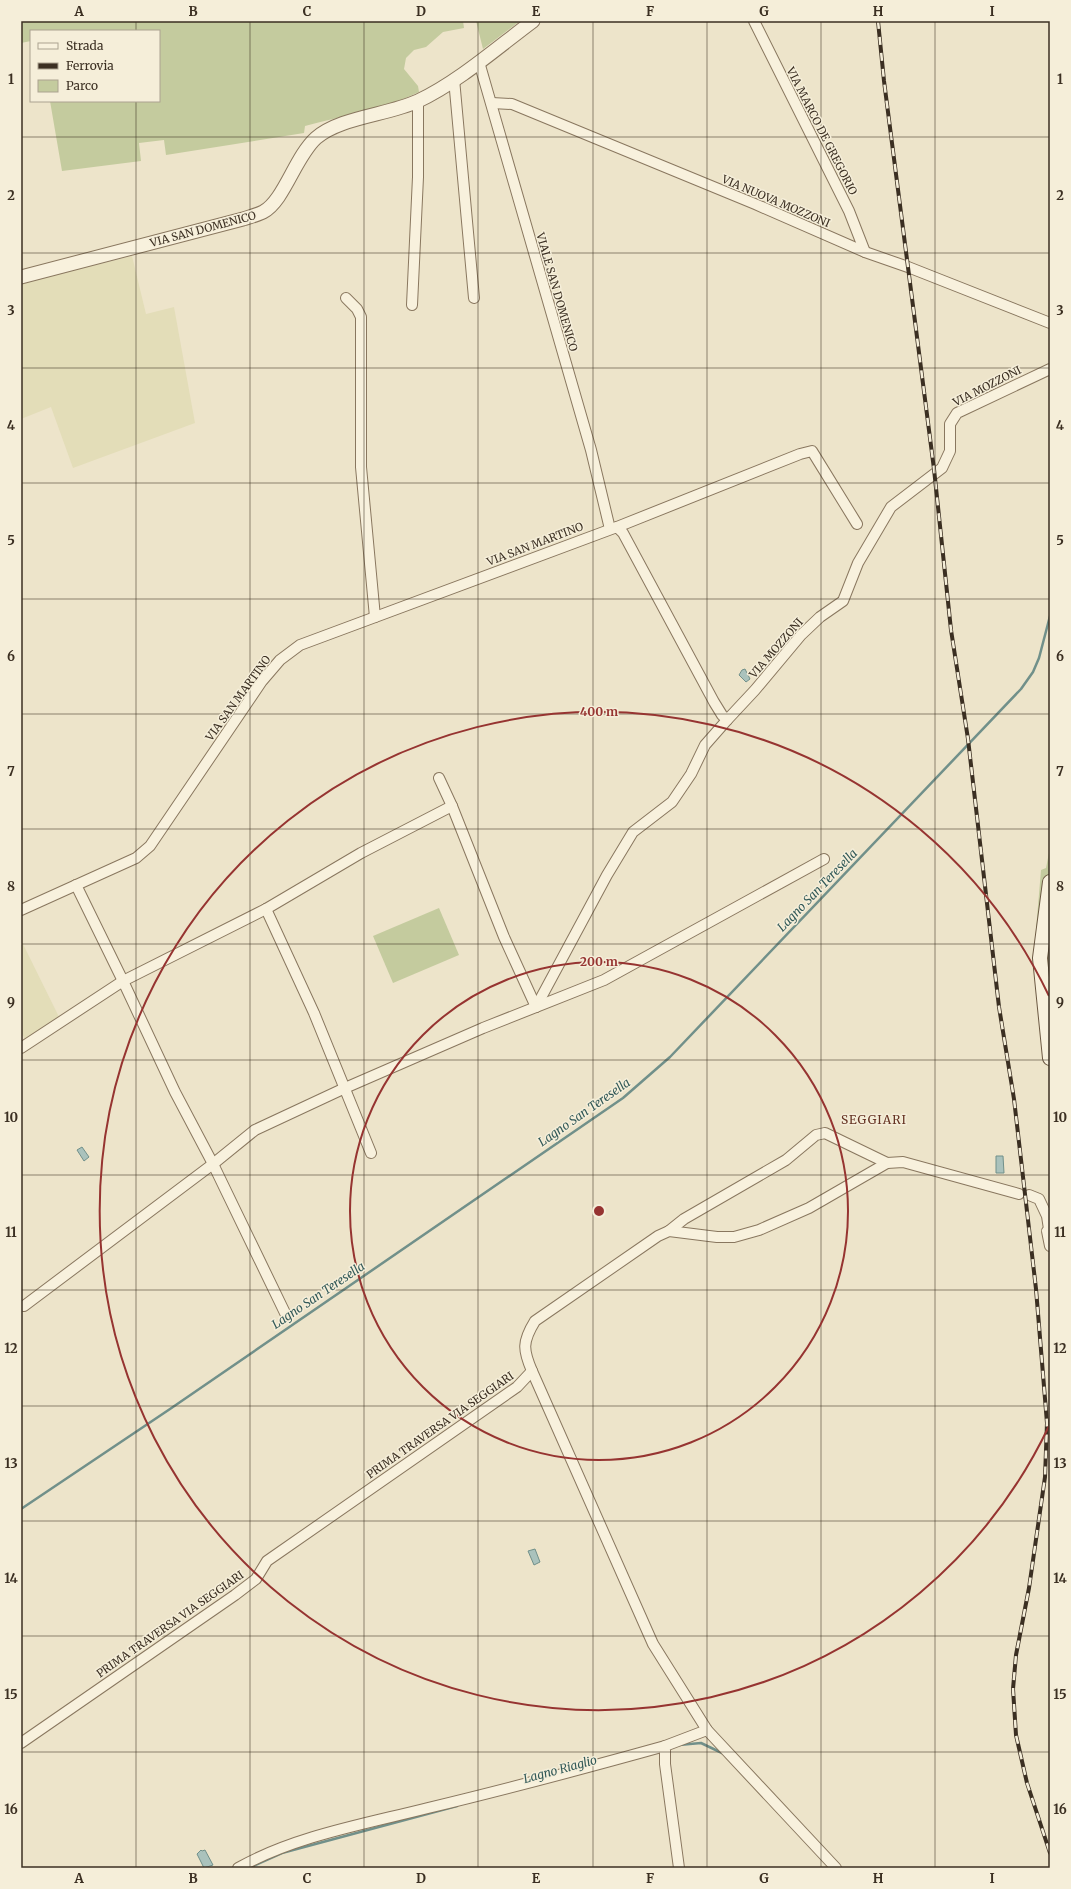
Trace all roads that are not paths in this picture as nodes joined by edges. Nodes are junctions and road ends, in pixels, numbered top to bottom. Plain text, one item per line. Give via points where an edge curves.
1 (533, 21) edge
2 (754, 21) edge
3 (480, 62) junction
4 (454, 79) junction
5 (418, 102) junction
6 (492, 103) junction
7 (865, 252) junction
8 (21, 277) edge
9 (346, 298) dead end
10 (474, 298) dead end
11 (412, 305) dead end
12 (1050, 323) edge
13 (1050, 369) edge
14 (857, 524) dead end
15 (614, 528) junction
16 (375, 617) junction
17 (727, 720) junction
18 (439, 778) dead end
19 (452, 806) junction
20 (824, 859) dead end
21 (1050, 882) edge
22 (76, 886) junction
23 (266, 909) junction
24 (21, 910) edge
25 (123, 981) junction
26 (536, 1007) junction
27 (21, 1048) edge
28 (1050, 1058) edge
29 (344, 1088) junction
30 (371, 1152) dead end
31 (887, 1163) junction
32 (213, 1164) junction
33 (1050, 1230) edge
34 (668, 1231) junction
35 (1050, 1246) edge
36 (22, 1306) edge
37 (286, 1315) dead end
38 (532, 1372) junction
39 (707, 1730) junction
40 (21, 1743) edge
41 (665, 1746) junction
42 (238, 1868) edge
43 (679, 1868) edge
44 (836, 1868) edge

1 - 3 street, VIA SAN DOMENICO
2 - 7 street, VIA MARCO DE GREGORIO via 849,211
3 - 4 street, VIA SAN DOMENICO
3 - 6 street, VIALE SAN DOMENICO
4 - 5 street, VIA SAN DOMENICO
4 - 10 street
5 - 8 street, VIA SAN DOMENICO via 330,129 316,137 305,149 279,195 263,212
5 - 11 street via 418,177
6 - 7 street, VIA NUOVA MOZZONI via 512,104
6 - 15 street, VIALE SAN DOMENICO
7 - 12 street, VIA NUOVA MOZZONI
9 - 16 street via 361,317 361,467
13 - 17 street, VIA MOZZONI via 957,413 950,424 950,451 942,468 891,507 858,562 843,601 801,635
14 - 15 street, VIA SAN MARTINO via 812,451
15 - 16 street, VIA SAN MARTINO
15 - 17 street via 623,533 714,702
16 - 22 street, VIA SAN MARTINO via 300,645 280,660 262,682 150,846 136,858
17 - 26 street, VIA MOZZONI via 705,745 691,774 672,802 633,832
18 - 19 street
19 - 23 street via 361,853
19 - 26 street via 504,937
20 - 26 street via 604,980
21 - 28 main road via 1040,958
22 - 24 street, VIA SAN MARTINO
22 - 25 street
23 - 25 street
23 - 29 street via 314,1013
25 - 27 street
25 - 32 street via 175,1092
26 - 29 street
29 - 30 street
29 - 32 street via 255,1130
31 - 33 street via 910,1163 1039,1199
31 - 34 street via 809,1208 759,1230 734,1237
31 - 34 street via 825,1133 816,1135 786,1160 684,1219
32 - 36 street
32 - 37 street
33 - 35 street via 1047,1231
34 - 38 street via 535,1321 526,1334 525,1346 525,1355
38 - 39 street via 653,1644
38 - 40 street, PRIMA TRAVERSA VIA SEGGIARI via 517,1387 267,1562 256,1578 235,1595
39 - 41 street
39 - 44 street
41 - 42 street via 337,1831 280,1849
41 - 43 street via 665,1764

